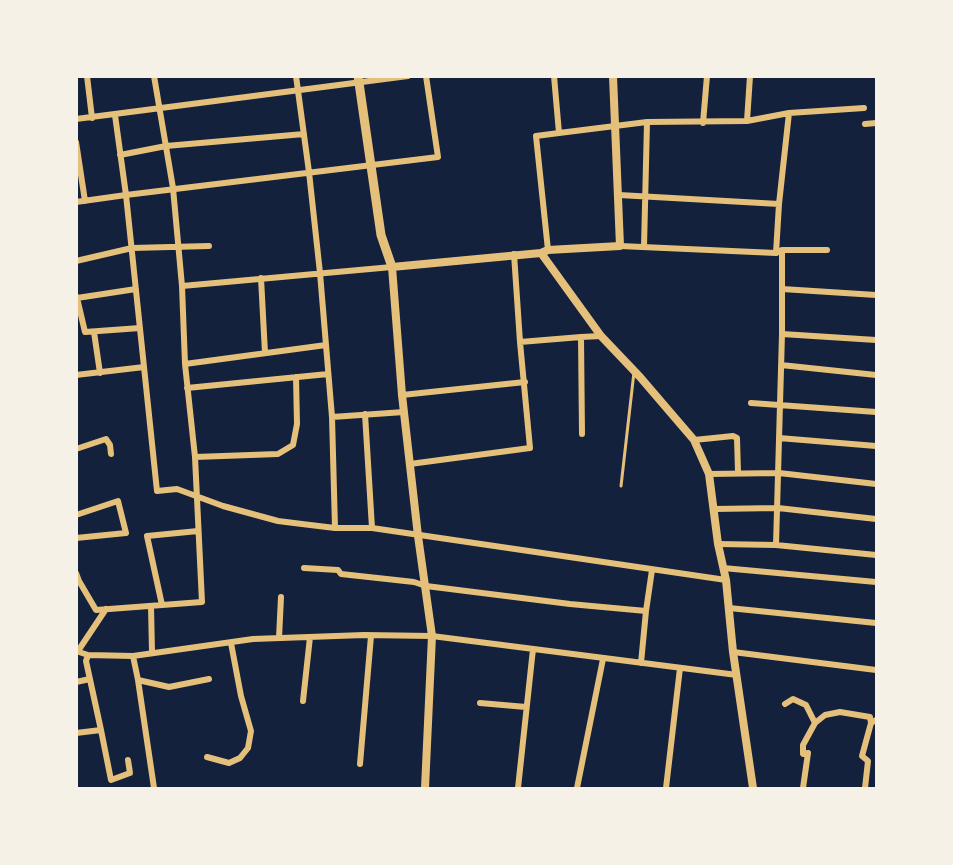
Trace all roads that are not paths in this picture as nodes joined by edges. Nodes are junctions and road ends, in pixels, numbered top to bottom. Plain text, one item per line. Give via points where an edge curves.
1 (87, 76) edge
2 (154, 76) edge
3 (296, 76) edge
4 (408, 76) edge
5 (426, 76) edge
6 (554, 76) edge
7 (613, 76) edge
8 (707, 76) edge
9 (750, 76) edge
10 (358, 80) edge
11 (298, 91) junction
12 (864, 108) dead end
13 (160, 109) junction
14 (789, 113) junction
15 (115, 116) junction
16 (92, 118) junction
17 (76, 119) edge
18 (747, 121) junction
19 (647, 122) junction
20 (703, 123) junction
21 (876, 123) edge
22 (865, 124) dead end
23 (616, 126) junction
24 (559, 133) junction
25 (304, 134) junction
26 (76, 142) edge
27 (166, 146) junction
28 (120, 155) junction
29 (369, 164) junction
30 (309, 172) junction
31 (173, 188) junction
32 (126, 195) junction
33 (619, 195) junction
34 (645, 197) junction
35 (85, 201) junction
36 (76, 202) edge
37 (779, 204) junction
38 (209, 246) dead end
39 (620, 246) junction
40 (644, 247) junction
41 (132, 248) junction
42 (178, 248) junction
43 (827, 250) dead end
44 (544, 251) junction
45 (779, 252) junction
46 (514, 255) junction
47 (76, 261) edge
48 (392, 267) junction
49 (320, 273) junction
50 (261, 278) junction
51 (182, 286) junction
52 (136, 289) junction
53 (782, 289) junction
54 (876, 295) edge
55 (77, 297) edge
56 (140, 328) junction
57 (94, 332) junction
58 (782, 334) junction
59 (601, 336) junction
60 (581, 338) junction
61 (876, 340) edge
62 (520, 342) junction
63 (326, 345) junction
64 (265, 353) junction
65 (185, 364) junction
66 (781, 365) junction
67 (144, 367) junction
68 (634, 370) junction
69 (100, 373) junction
70 (328, 374) junction
71 (76, 375) edge
72 (876, 375) edge
73 (296, 378) junction
74 (525, 382) junction
75 (187, 388) junction
76 (402, 395) junction
77 (751, 403) dead end
78 (780, 405) junction
79 (404, 412) junction
80 (876, 412) edge
81 (365, 414) junction
82 (332, 417) junction
83 (582, 434) dead end
84 (779, 438) junction
85 (694, 440) junction
86 (876, 446) edge
87 (76, 449) edge
88 (111, 454) dead end
89 (195, 457) junction
90 (410, 465) junction
91 (738, 472) junction
92 (709, 474) junction
93 (779, 474) junction
94 (876, 484) edge
95 (621, 486) dead end
96 (196, 498) junction
97 (714, 508) junction
98 (778, 508) junction
99 (76, 515) edge
100 (876, 519) edge
101 (335, 528) junction
102 (372, 528) junction
103 (198, 531) junction
104 (418, 536) junction
105 (76, 538) edge
106 (718, 544) junction
107 (776, 545) junction
108 (876, 555) edge
109 (304, 568) dead end
110 (723, 568) junction
111 (652, 570) junction
112 (76, 573) edge
113 (726, 580) junction
114 (876, 582) edge
115 (426, 586) junction
116 (281, 597) dead end
117 (162, 605) junction
118 (151, 606) junction
119 (729, 608) junction
120 (106, 609) junction
121 (646, 611) junction
122 (876, 623) edge
123 (371, 636) junction
124 (432, 636) junction
125 (310, 637) junction
126 (279, 638) junction
127 (231, 643) junction
128 (533, 649) junction
129 (77, 651) edge
130 (152, 652) junction
131 (733, 652) junction
132 (88, 655) junction
133 (133, 656) junction
134 (603, 659) junction
135 (641, 663) junction
136 (680, 668) junction
137 (876, 670) edge
138 (737, 675) junction
139 (90, 679) junction
140 (209, 679) dead end
141 (138, 680) junction
142 (76, 682) edge
143 (303, 701) dead end
144 (480, 703) dead end
145 (785, 704) dead end
146 (526, 707) junction
147 (874, 722) edge
148 (815, 723) junction
149 (101, 730) junction
150 (76, 733) edge
151 (207, 757) dead end
152 (128, 760) dead end
153 (360, 764) dead end
154 (111, 780) junction
155 (111, 788) edge
156 (154, 789) edge
157 (425, 789) edge
158 (518, 789) edge
159 (577, 789) edge
160 (666, 789) edge
161 (753, 789) edge
162 (803, 789) edge
163 (865, 789) edge

1 - 16 street
2 - 13 street
3 - 11 street
4 - 10 street
5 - 29 street via 438,157
6 - 24 street
7 - 23 street
8 - 20 street
9 - 18 street
10 - 11 street
10 - 29 main road
11 - 13 street
11 - 25 street
12 - 14 street
13 - 15 street
13 - 27 street
14 - 18 street
14 - 37 street
15 - 16 street
15 - 28 street
16 - 17 street
18 - 20 street
19 - 20 street
19 - 23 street
19 - 34 street
21 - 22 street
23 - 24 street
23 - 33 street
24 - 44 street via 536,136
25 - 27 street
25 - 30 street
26 - 35 street
27 - 28 street
27 - 31 street
28 - 32 street
29 - 30 street
29 - 48 main road via 381,235
30 - 31 street
30 - 49 street
31 - 32 street
31 - 42 street
32 - 35 street
32 - 41 street
33 - 34 street
33 - 39 street
34 - 37 street
34 - 40 street
35 - 36 street
37 - 45 street
38 - 42 street
39 - 40 street
39 - 44 street
40 - 45 street
41 - 42 street
41 - 47 street
41 - 52 street
42 - 51 street
43 - 45 street
44 - 46 street
44 - 59 street
45 - 53 street
46 - 48 street
46 - 62 street
48 - 49 street
48 - 76 street
49 - 50 street
49 - 63 street
50 - 51 street
50 - 64 street
51 - 65 street
52 - 55 street
52 - 56 street
53 - 54 street
53 - 58 street
55 - 57 street via 85,332
56 - 57 street
56 - 67 street
57 - 69 street
58 - 61 street
58 - 66 street
59 - 60 street
59 - 68 street
60 - 62 street
60 - 83 street
62 - 74 street
63 - 64 street
63 - 70 street
64 - 65 street
65 - 75 street
66 - 72 street
66 - 78 street
67 - 69 street
67 - 96 street via 157,491 177,489
68 - 85 street
68 - 95 lane
69 - 71 street
70 - 73 street
70 - 82 street
73 - 75 street
73 - 89 street via 297,424 293,445 278,454
74 - 76 street
74 - 90 street via 530,448
75 - 89 street
76 - 79 street
77 - 78 street
78 - 80 street
78 - 84 street
79 - 81 street
79 - 90 street
81 - 82 street
81 - 102 street
82 - 101 street
84 - 86 street
84 - 93 street
85 - 91 street via 737,438
85 - 92 street
87 - 88 street via 106,439
89 - 96 street
90 - 104 street
91 - 92 street
91 - 93 street
92 - 97 street
93 - 94 street
93 - 98 street
96 - 101 street via 278,520
96 - 103 street
97 - 98 street
97 - 106 street
98 - 100 street
98 - 107 street
99 - 105 street via 118,501 126,533
101 - 102 street
102 - 104 street
103 - 117 street via 202,602
103 - 117 street via 147,536
104 - 111 street
104 - 115 street
106 - 107 street
106 - 110 street
107 - 108 street
109 - 115 street
110 - 113 street
110 - 114 street
111 - 113 street
111 - 121 street
112 - 120 street via 96,610
113 - 119 street
115 - 121 street
115 - 124 street
116 - 126 street
117 - 118 street
118 - 120 street
118 - 130 street
119 - 122 street
119 - 131 street
120 - 129 street
121 - 135 street
123 - 124 street
123 - 125 street
123 - 153 street
124 - 128 street
124 - 157 street
125 - 126 street
125 - 143 street
126 - 127 street
127 - 130 street
127 - 151 street via 251,731 248,748 229,763
128 - 134 street
128 - 146 street
129 - 132 street
130 - 133 street
131 - 137 street
131 - 138 street
132 - 133 street
132 - 139 street
133 - 141 street
134 - 135 street
134 - 159 street
135 - 136 street
136 - 138 street
136 - 160 street
138 - 161 street
139 - 142 street
139 - 149 street
140 - 141 street via 169,687
141 - 156 street
144 - 146 street
145 - 148 street via 794,699 806,705
146 - 158 street
147 - 148 street via 870,717 840,712 825,715
147 - 163 street via 862,756 868,761
148 - 162 street via 803,745 803,754 808,753
149 - 150 street
149 - 154 street
152 - 154 street via 130,773
154 - 155 street

